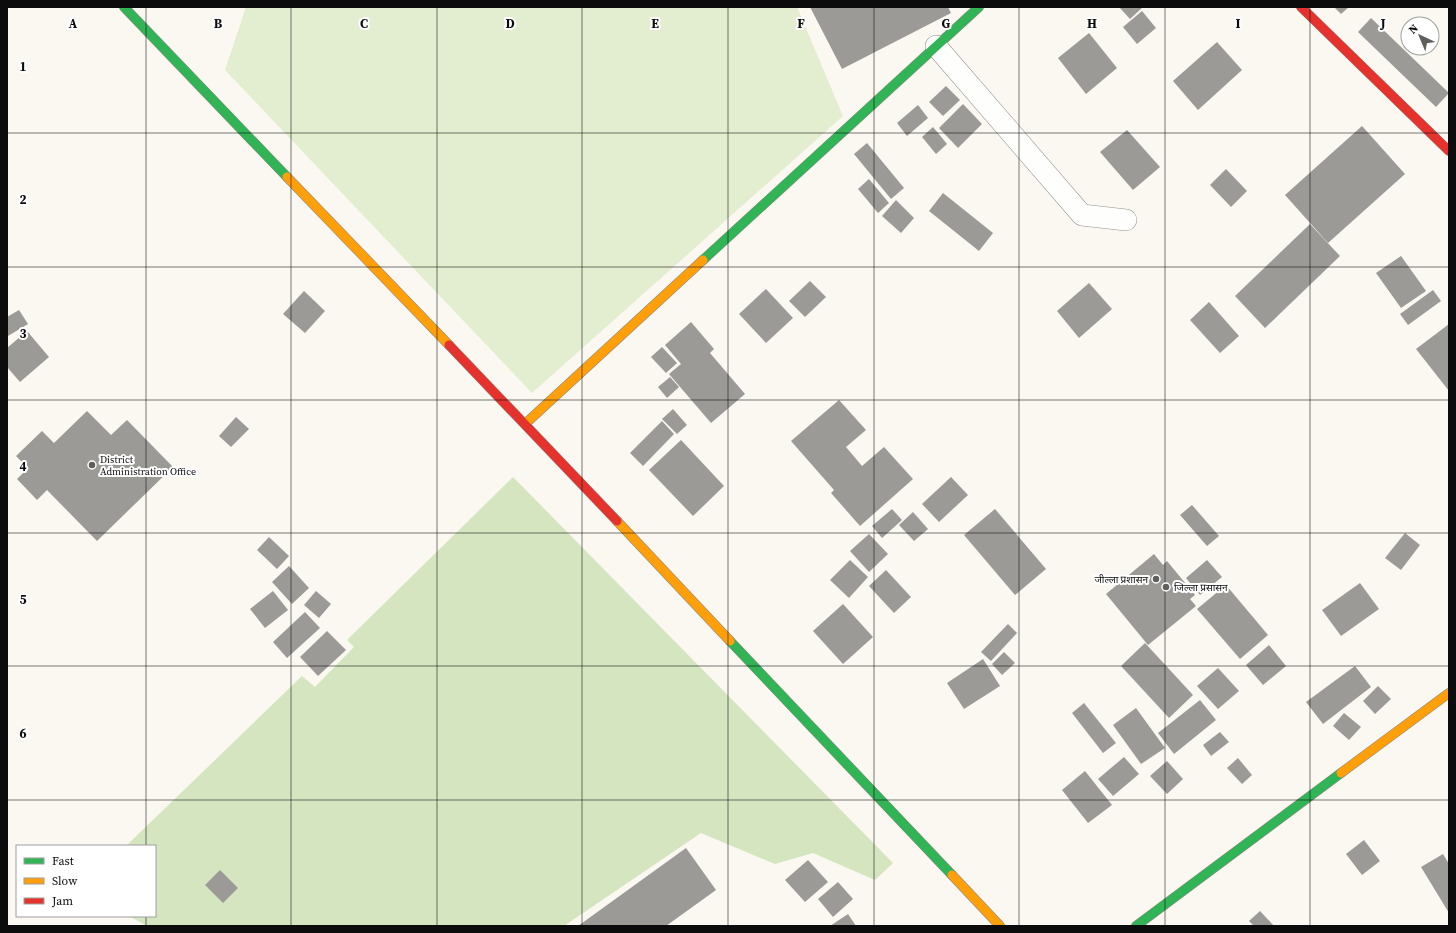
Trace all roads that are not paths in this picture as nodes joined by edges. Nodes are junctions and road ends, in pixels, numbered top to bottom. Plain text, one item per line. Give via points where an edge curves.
1 (124, 7) edge
2 (979, 7) edge
3 (1301, 7) edge
4 (936, 46) junction
5 (1449, 151) edge
6 (1126, 220) dead end
7 (525, 424) junction
8 (1449, 693) edge
9 (1000, 926) edge
10 (1136, 926) edge

1 - 7 street
2 - 4 street
3 - 5 street
4 - 6 street via 1082,215
4 - 7 street
7 - 9 street
8 - 10 street

